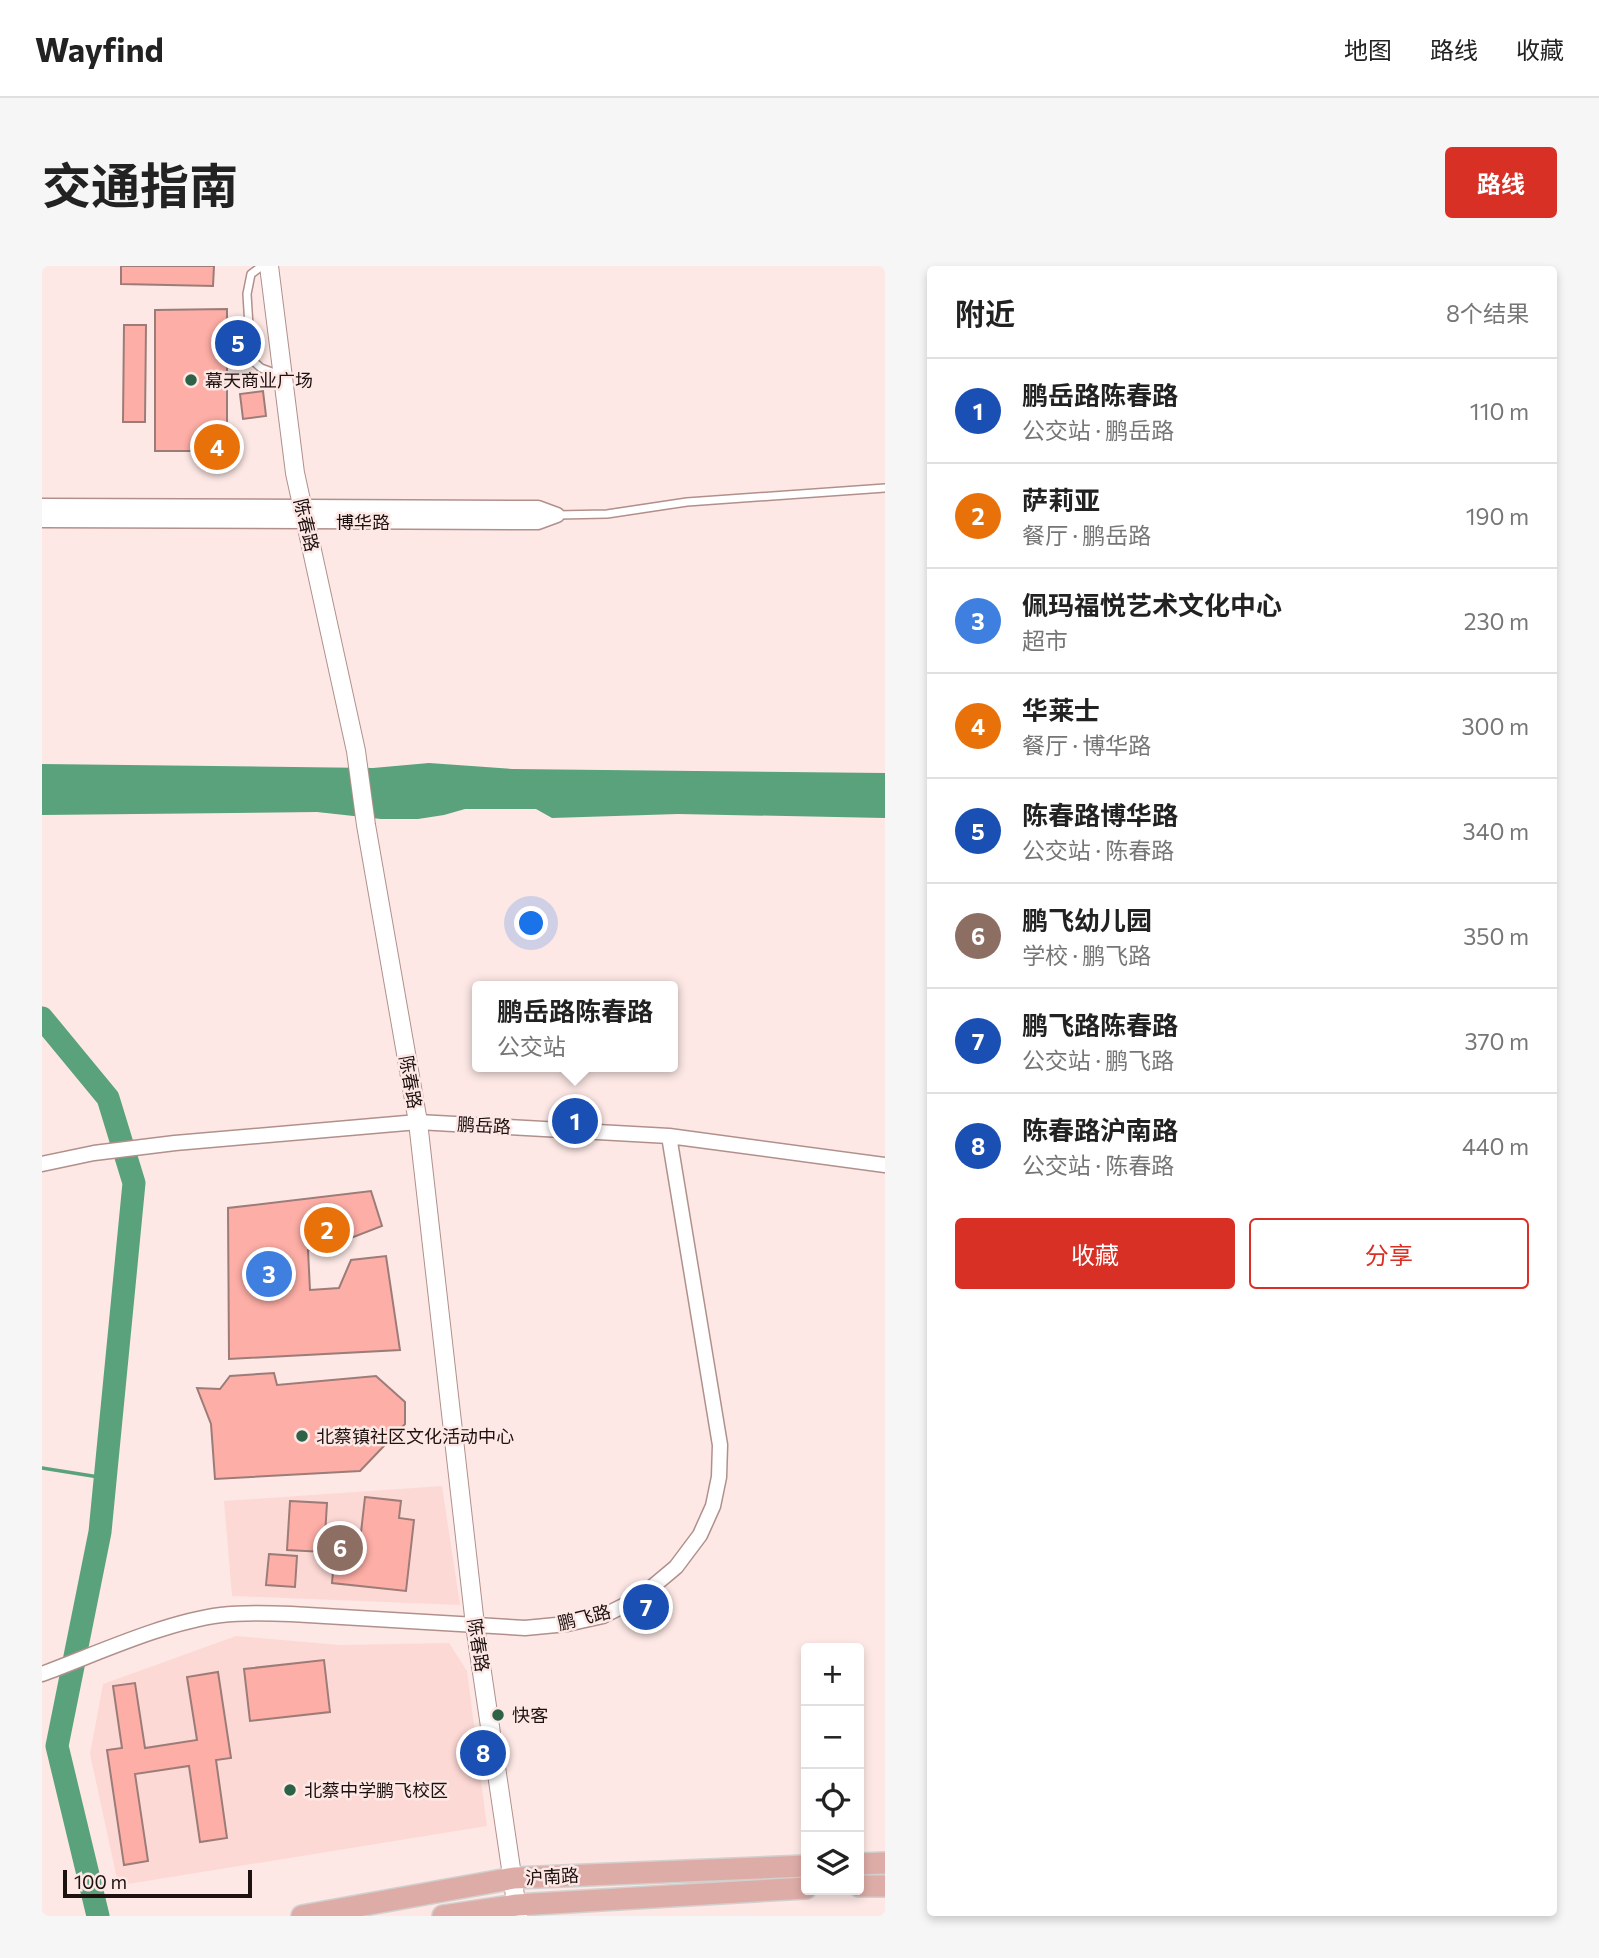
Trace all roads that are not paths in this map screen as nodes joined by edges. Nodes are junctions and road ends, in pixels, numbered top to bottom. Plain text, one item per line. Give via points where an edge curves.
1 (261, 266) edge
2 (269, 266) edge
3 (283, 376) junction
4 (885, 488) edge
5 (42, 506) edge
6 (305, 515) junction
7 (557, 515) joint
8 (42, 520) edge
9 (418, 1122) junction
10 (669, 1136) junction
11 (42, 1164) edge
12 (885, 1165) edge
13 (475, 1625) junction
14 (42, 1674) edge
15 (885, 1863) edge
16 (864, 1864) edge
17 (801, 1866) edge
18 (514, 1878) junction
19 (864, 1886) edge
20 (885, 1886) edge
21 (801, 1888) edge
22 (518, 1910) edge
23 (302, 1916) edge
24 (443, 1916) edge

1 - 3 lane via 251,274 247,295 251,359
2 - 3 street, 陈春路
3 - 6 street, 陈春路
4 - 7 lane, 博华路
5 - 6 street, 博华路
6 - 7 street, 博华路 via 538,508
6 - 8 street, 博华路
6 - 9 street, 陈春路 via 356,751
9 - 10 street, 鹏岳路
9 - 11 street, 鹏岳路 via 175,1143
9 - 13 street, 陈春路
10 - 12 street, 鹏岳路
10 - 13 street, 鹏飞路 via 720,1445 713,1506 700,1535 676,1567 639,1598 603,1616 567,1624 524,1628
13 - 14 street, 鹏飞路 via 256,1612 220,1615 174,1626
13 - 18 street, 陈春路
15 - 16 main road
17 - 18 main road, 沪南路
18 - 22 street, 陈春路
18 - 23 main road, 沪南路
19 - 20 main road
21 - 22 main road, 沪南路
22 - 24 main road, 沪南路

